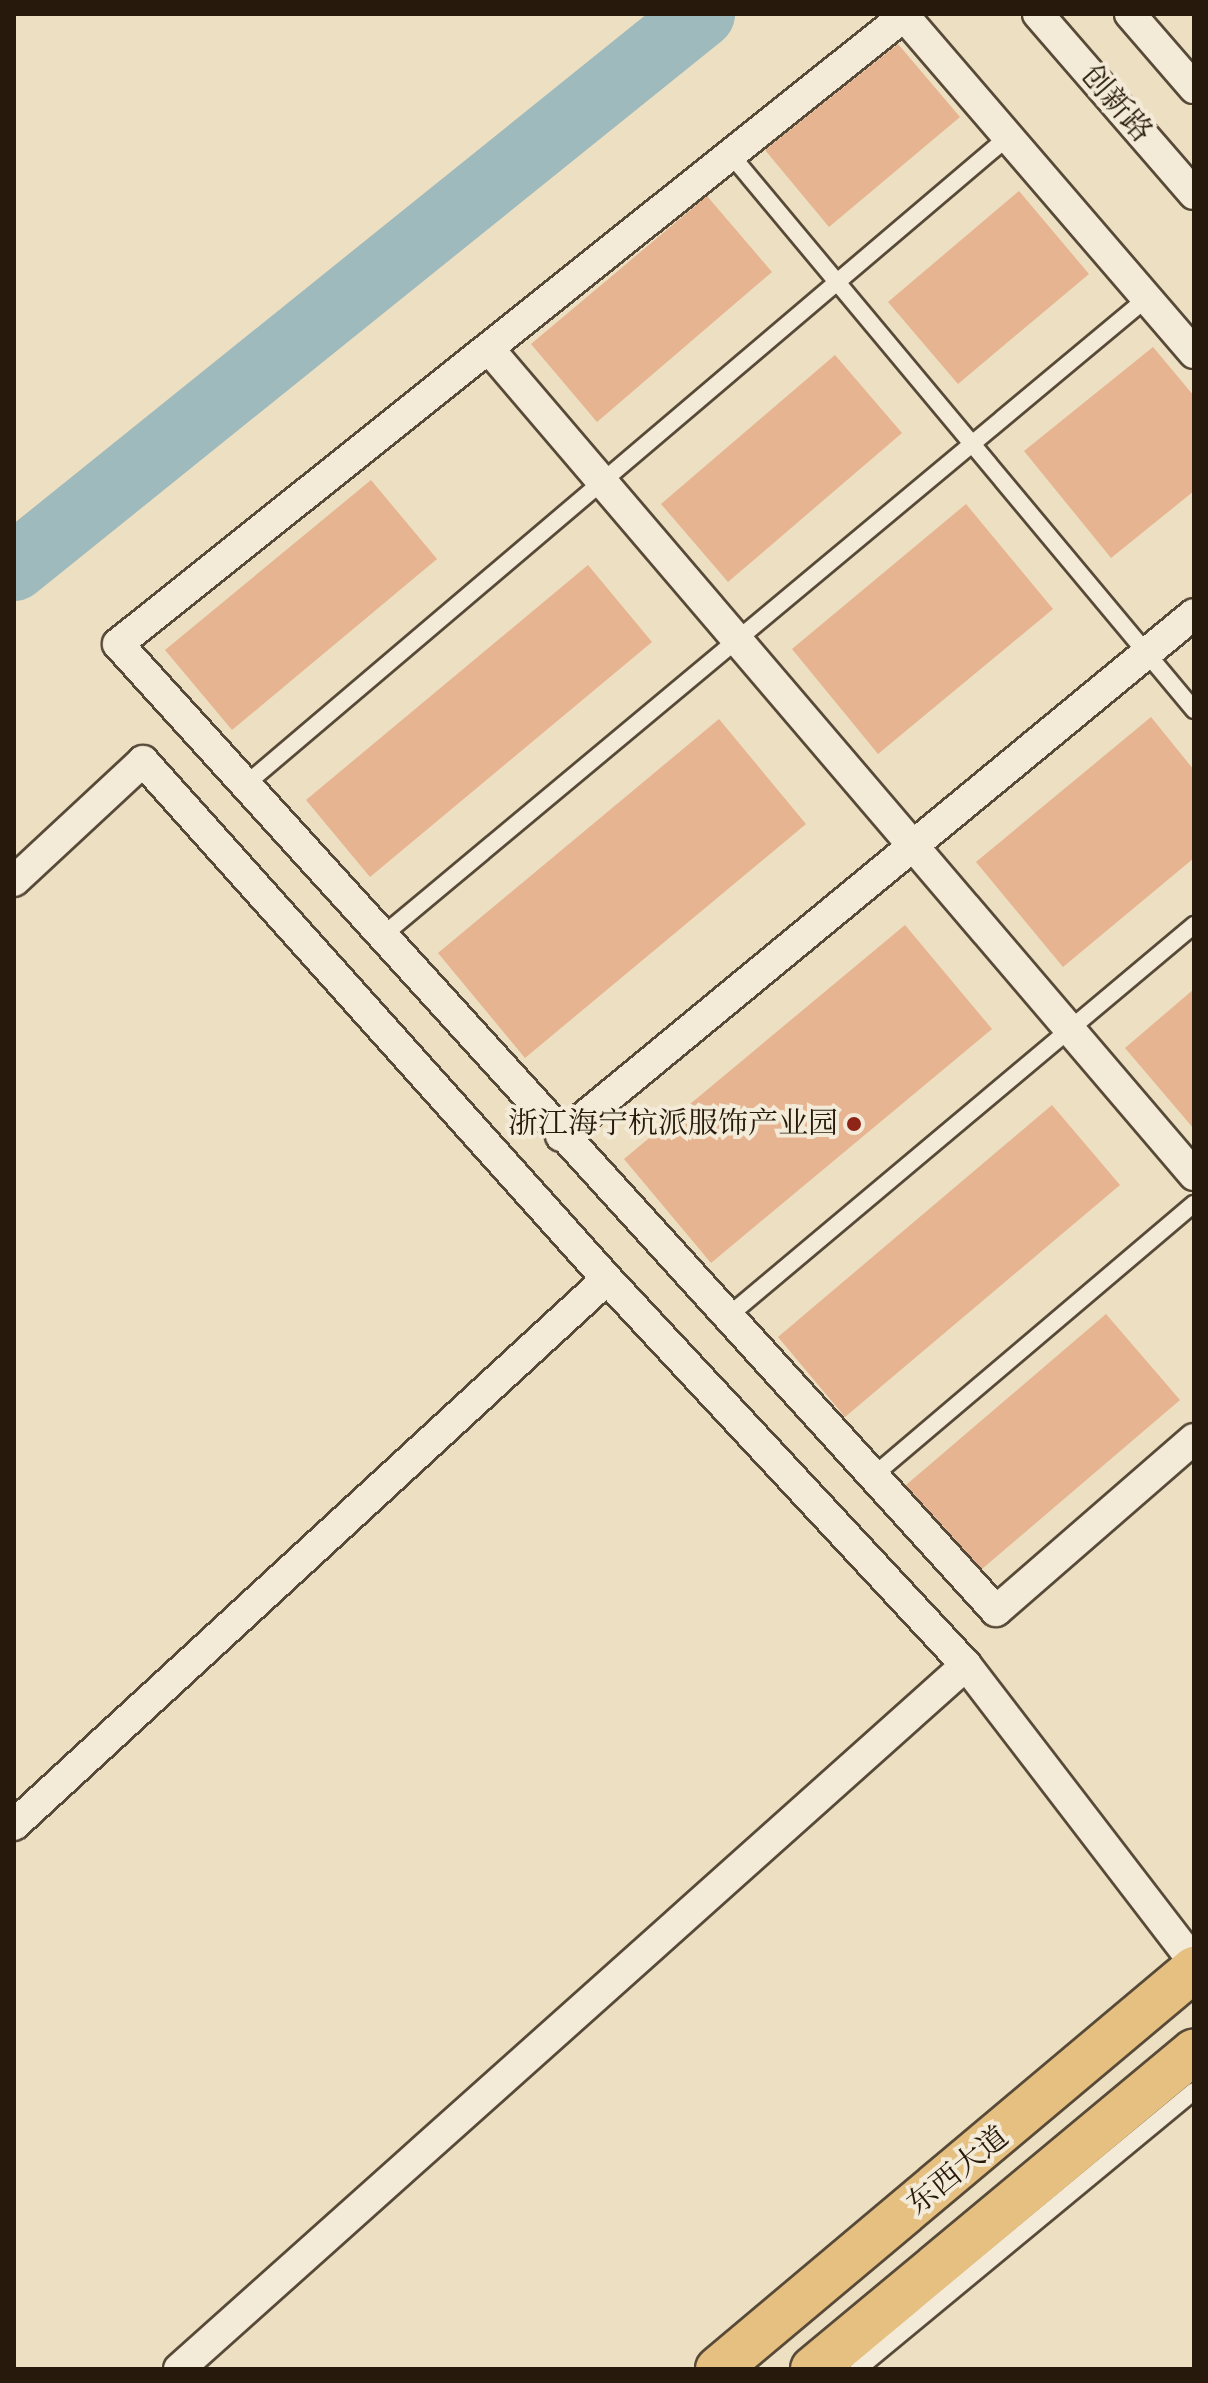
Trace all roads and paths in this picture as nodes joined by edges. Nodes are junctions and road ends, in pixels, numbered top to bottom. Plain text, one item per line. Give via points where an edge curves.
1 (1038, 14) edge
2 (1130, 14) edge
3 (1194, 88) edge
4 (1008, 137) junction
5 (731, 155) junction
6 (1194, 194) edge
7 (838, 282) junction
8 (1147, 298) junction
9 (489, 349) junction
10 (1194, 353) edge
11 (973, 444) junction
12 (603, 482) junction
13 (1194, 614) edge
14 (737, 640) junction
15 (1147, 653) junction
16 (1194, 710) edge
17 (245, 785) junction
18 (914, 846) junction
19 (14, 881) edge
20 (1194, 925) edge
21 (382, 936) junction
22 (1070, 1029) junction
23 (561, 1136) junction
24 (1194, 1175) edge
25 (1194, 1204) edge
26 (607, 1279) junction
27 (727, 1317) junction
28 (1194, 1439) edge
29 (873, 1476) junction
30 (966, 1665) junction
31 (14, 1825) edge
32 (1194, 1962) edge
33 (1194, 1969) edge
34 (1194, 2052) edge
35 (1194, 2091) edge
36 (179, 2369) edge
37 (718, 2369) edge
38 (813, 2369) edge
39 (858, 2369) edge

1 - 6 street, 创新路
2 - 3 street
4 - 5 street via 904,16
4 - 7 lane
4 - 8 street
5 - 7 lane
5 - 9 street
7 - 11 lane
7 - 12 lane
8 - 10 street
8 - 11 lane
9 - 12 street
9 - 17 street via 118,644
11 - 14 lane
11 - 15 lane
12 - 14 street
12 - 17 lane
13 - 15 street
14 - 18 street
14 - 21 lane
15 - 16 lane
15 - 18 street
17 - 21 street
18 - 22 street
18 - 23 street
19 - 26 street via 143,761
20 - 22 lane
21 - 23 street
22 - 24 street
22 - 27 lane
23 - 27 street
25 - 29 lane
26 - 30 street
26 - 31 street
27 - 29 street
28 - 29 street via 996,1611
30 - 32 street
30 - 36 street
33 - 37 highway, 东西大道
34 - 38 highway, 东西大道
35 - 39 lane

